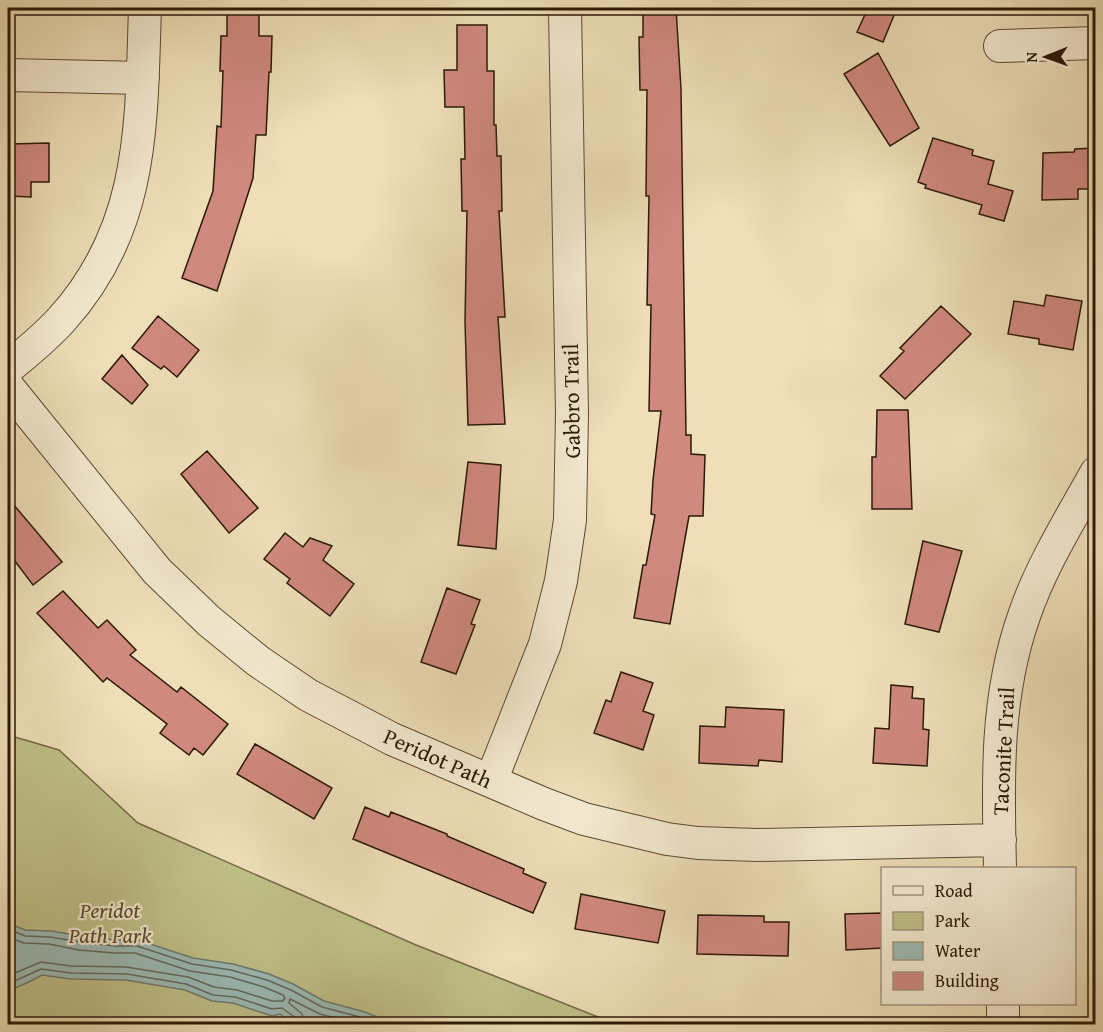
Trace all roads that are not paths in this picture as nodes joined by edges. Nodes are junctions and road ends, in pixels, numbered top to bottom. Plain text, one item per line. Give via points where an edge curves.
1 (145, 8) edge
2 (565, 8) edge
3 (1095, 43) edge
4 (1000, 46) dead end
5 (8, 75) edge
6 (143, 78) junction
7 (8, 368) edge
8 (8, 387) edge
9 (1095, 473) edge
10 (490, 781) junction
11 (1000, 854) edge
12 (1003, 1005) edge
13 (1003, 1024) edge

1 - 6 street
2 - 10 street, Gabbro Trail via 572,414 570,520 561,581 544,644
3 - 4 street
5 - 6 street
6 - 7 street via 132,186 111,247 62,320
8 - 10 street, Peridot Path via 157,571 208,621 285,680 329,707
9 - 11 street, Taconite Trail via 1035,587 1015,645 999,741
10 - 11 street, Peridot Path via 584,819 698,843
12 - 13 street

